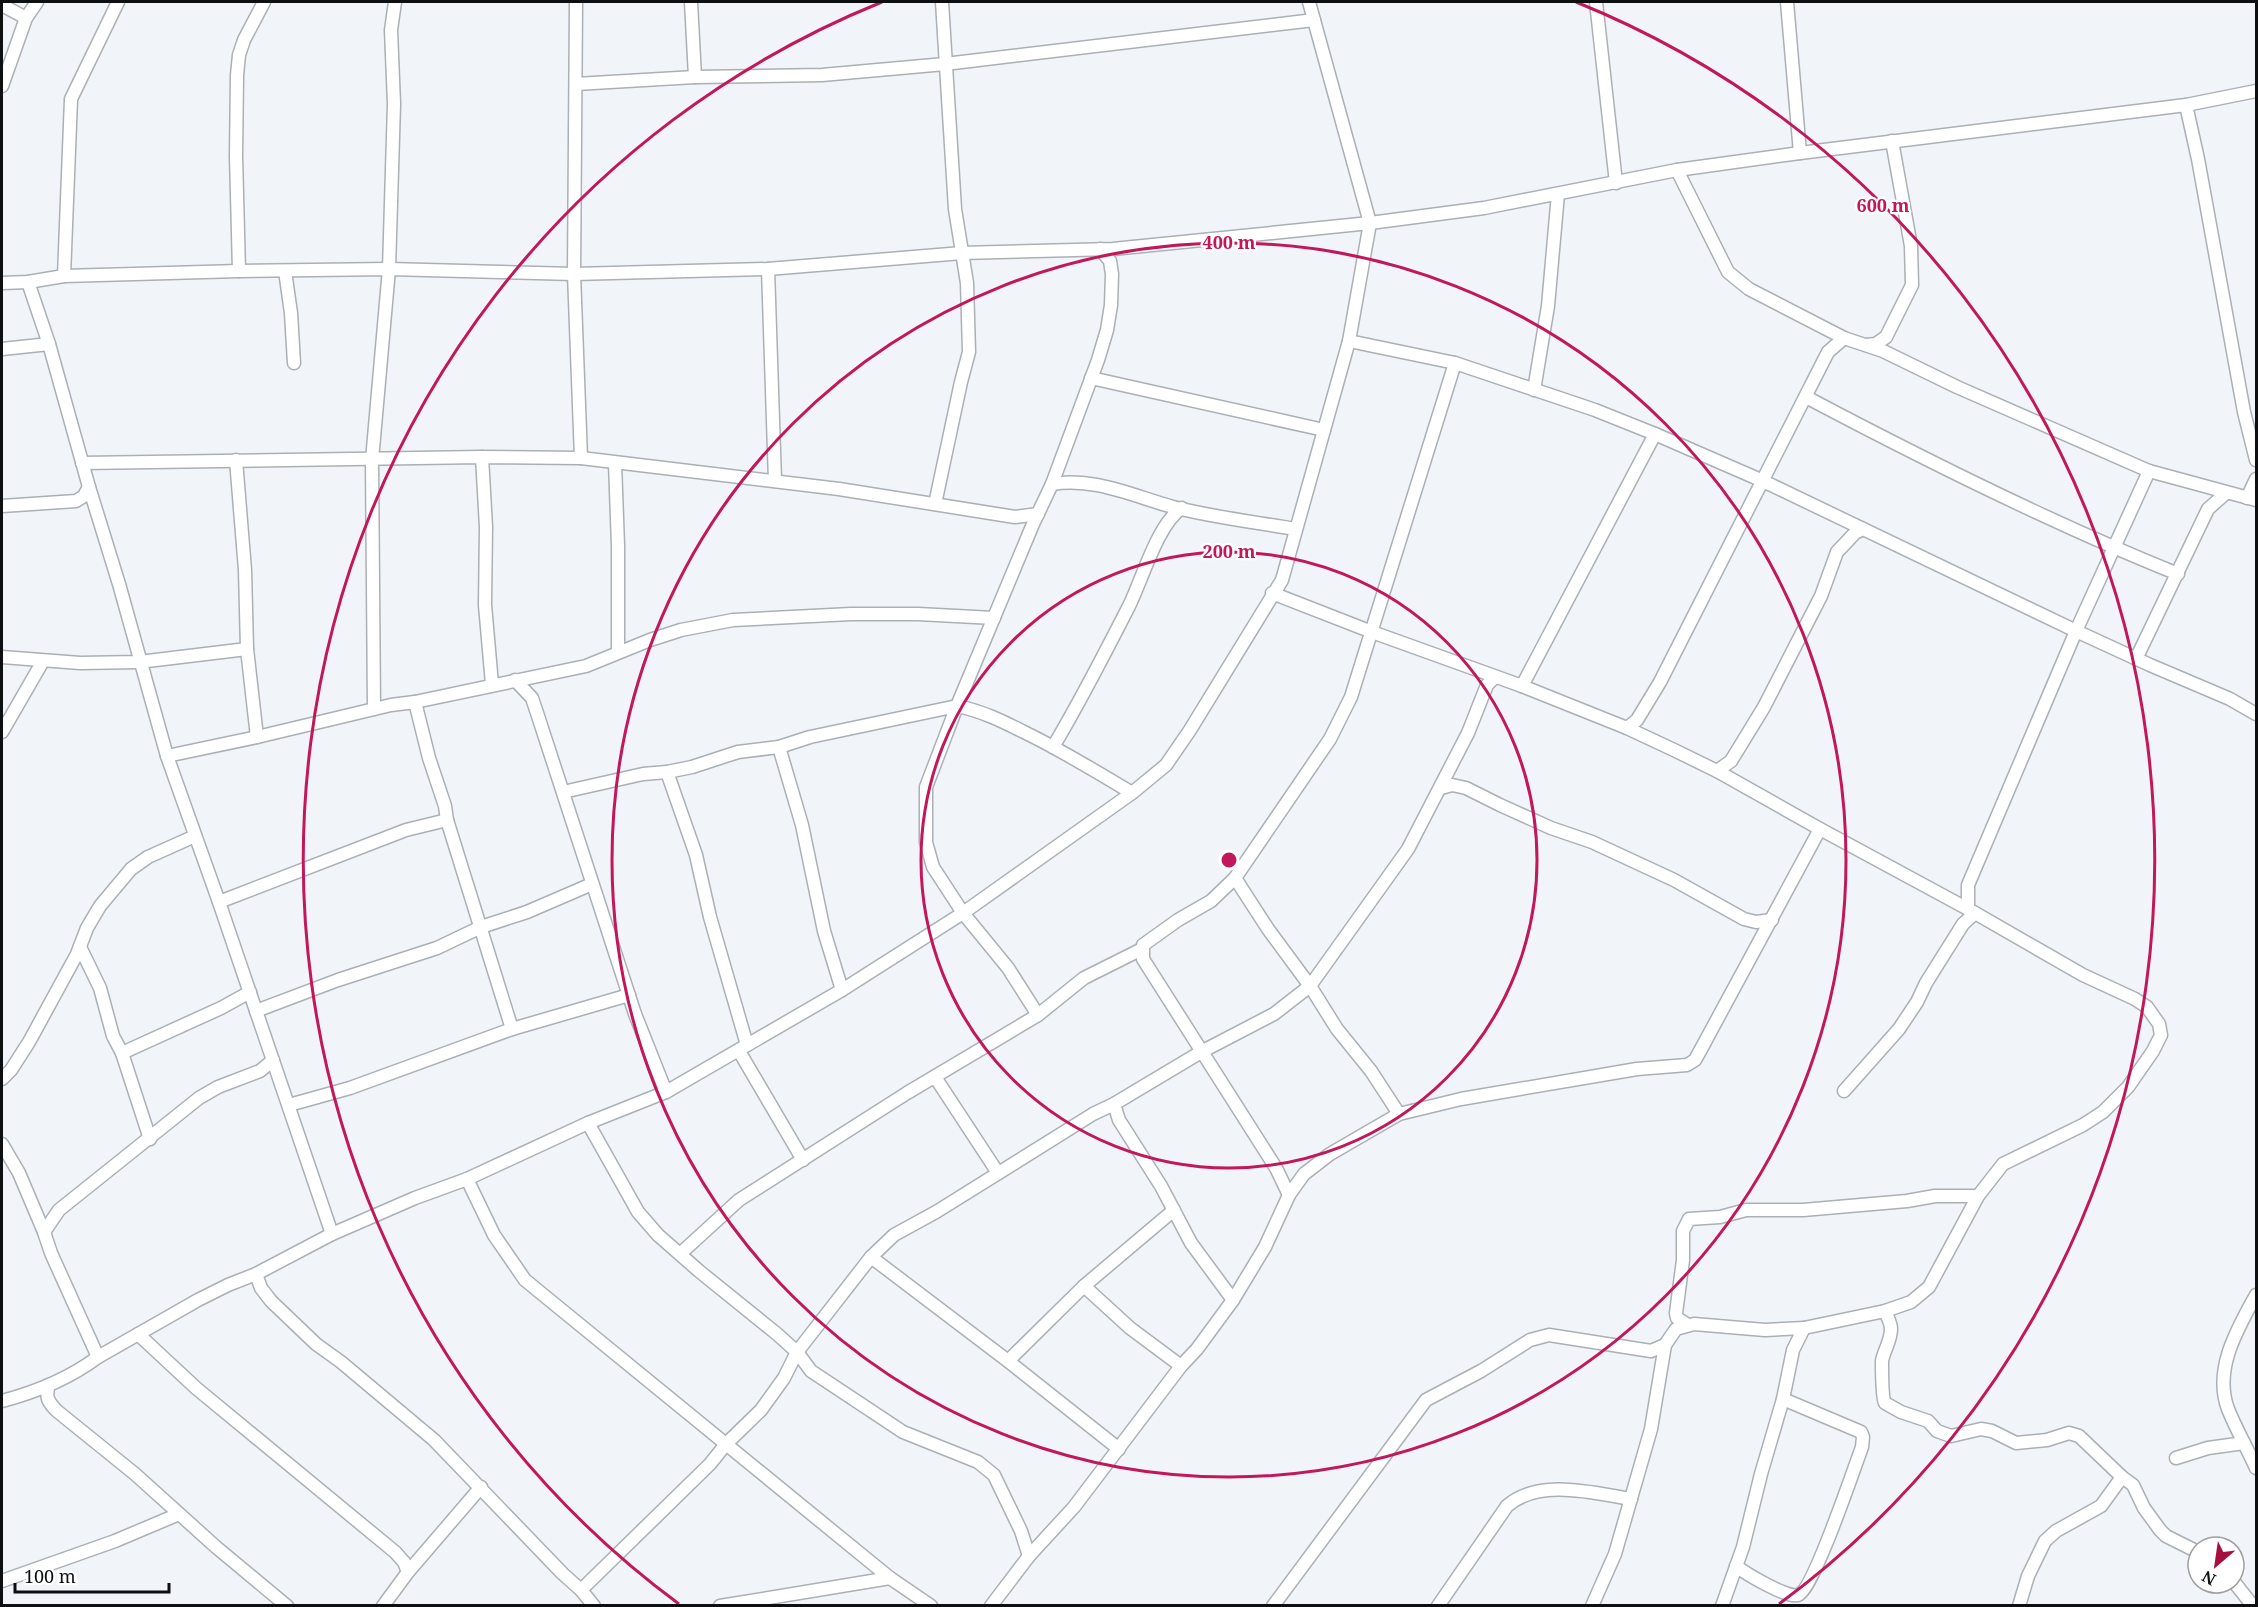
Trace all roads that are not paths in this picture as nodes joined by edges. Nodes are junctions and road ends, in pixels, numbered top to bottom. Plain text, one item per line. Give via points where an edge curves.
1 (36, 2) edge
2 (116, 2) edge
3 (264, 2) edge
4 (395, 2) edge
5 (576, 2) edge
6 (691, 2) edge
7 (942, 2) edge
8 (1309, 2) edge
9 (1596, 2) edge
10 (1786, 2) edge
11 (2, 4) edge
12 (26, 18) junction
13 (1314, 20) junction
14 (5, 62) edge
15 (945, 64) junction
16 (695, 77) junction
17 (576, 84) junction
18 (2, 86) edge
19 (2256, 90) edge
20 (2186, 105) junction
21 (1892, 141) junction
22 (1800, 153) junction
23 (1677, 170) junction
24 (1616, 183) junction
25 (1558, 194) junction
26 (1370, 223) junction
27 (1100, 249) junction
28 (962, 253) junction
29 (389, 269) junction
30 (768, 269) junction
31 (240, 271) junction
32 (285, 271) junction
33 (574, 274) junction
34 (64, 276) junction
35 (28, 282) junction
36 (2, 283) edge
37 (1844, 338) junction
38 (1349, 341) junction
39 (49, 344) junction
40 (1861, 346) junction
41 (2, 349) edge
42 (294, 363) dead end
43 (1455, 363) junction
44 (1091, 378) junction
45 (1534, 390) junction
46 (1806, 397) junction
47 (1324, 430) junction
48 (1655, 434) junction
49 (482, 457) junction
50 (581, 458) junction
51 (2256, 459) edge
52 (236, 460) junction
53 (372, 460) junction
54 (82, 463) junction
55 (615, 463) junction
56 (2149, 471) junction
57 (2256, 479) edge
58 (1763, 481) junction
59 (776, 482) junction
60 (1052, 484) junction
61 (88, 487) junction
62 (2226, 493) junction
63 (2252, 499) edge
64 (935, 504) junction
65 (2, 506) edge
66 (1182, 508) junction
67 (1038, 514) junction
68 (1863, 529) junction
69 (1295, 530) junction
70 (2114, 548) junction
71 (2178, 574) junction
72 (1272, 593) junction
73 (994, 618) junction
74 (2076, 631) junction
75 (1372, 632) junction
76 (247, 649) junction
77 (618, 652) junction
78 (2, 657) edge
79 (2136, 659) junction
80 (42, 662) junction
81 (139, 663) junction
82 (1495, 677) junction
83 (515, 680) junction
84 (492, 684) junction
85 (1522, 686) junction
86 (415, 702) junction
87 (957, 706) junction
88 (374, 709) junction
89 (2256, 714) edge
90 (1627, 728) junction
91 (2, 732) edge
92 (257, 737) junction
93 (779, 747) junction
94 (1053, 747) junction
95 (166, 756) junction
96 (1717, 771) junction
97 (667, 772) junction
98 (1441, 788) junction
99 (563, 792) junction
100 (1132, 793) junction
101 (447, 820) junction
102 (1820, 829) junction
103 (195, 836) junction
104 (1235, 878) junction
105 (592, 884) junction
106 (219, 902) junction
107 (1972, 911) junction
108 (963, 913) junction
109 (1772, 920) junction
110 (481, 927) junction
111 (80, 947) junction
112 (1142, 949) junction
113 (1310, 986) junction
114 (842, 990) junction
115 (250, 992) junction
116 (629, 995) junction
117 (256, 1011) junction
118 (1038, 1015) junction
119 (512, 1029) junction
120 (743, 1048) junction
121 (1201, 1052) junction
122 (122, 1053) junction
123 (273, 1060) junction
124 (935, 1077) junction
125 (2, 1079) edge
126 (1844, 1091) dead end
127 (666, 1092) junction
128 (1114, 1104) junction
129 (288, 1106) junction
130 (1399, 1114) junction
131 (588, 1123) junction
132 (150, 1139) junction
133 (2, 1143) edge
134 (803, 1160) junction
135 (998, 1173) junction
136 (467, 1179) junction
137 (1289, 1195) junction
138 (1977, 1196) junction
139 (1174, 1210) junction
140 (44, 1232) junction
141 (332, 1234) junction
142 (680, 1254) junction
143 (871, 1257) junction
144 (256, 1274) junction
145 (243, 1279) junction
146 (1084, 1286) junction
147 (261, 1288) junction
148 (2256, 1295) edge
149 (1233, 1299) junction
150 (1885, 1311) junction
151 (1688, 1325) junction
152 (1804, 1328) junction
153 (138, 1334) junction
154 (1665, 1345) junction
155 (797, 1352) junction
156 (98, 1357) junction
157 (1008, 1361) junction
158 (1181, 1366) junction
159 (49, 1384) junction
160 (27, 1394) junction
161 (1783, 1399) junction
162 (2, 1401) edge
163 (49, 1403) junction
164 (2244, 1443) junction
165 (726, 1444) junction
166 (1119, 1449) junction
167 (2176, 1458) dead end
168 (2256, 1468) edge
169 (2122, 1478) junction
170 (481, 1487) junction
171 (1631, 1499) junction
172 (179, 1514) junction
173 (2186, 1546) edge
174 (1029, 1556) junction
175 (874, 1565) junction
176 (1736, 1566) junction
177 (408, 1572) junction
178 (890, 1578) junction
179 (2, 1581) edge
180 (863, 1581) junction
181 (581, 1590) junction
182 (286, 1605) edge
183 (383, 1605) edge
184 (594, 1605) edge
185 (720, 1605) edge
186 (931, 1605) edge
187 (991, 1605) edge
188 (1273, 1605) edge
189 (1438, 1605) edge
190 (1592, 1605) edge
191 (1722, 1605) edge
192 (2019, 1605) edge

1 - 12 street
2 - 34 street via 71,99
3 - 31 street via 244,40 237,75
4 - 29 street via 391,30 394,104
5 - 17 street
6 - 16 street
7 - 15 street
8 - 13 street
9 - 24 street
10 - 22 street
11 - 12 street
12 - 14 street
13 - 15 street
13 - 26 street
14 - 18 street
15 - 16 street via 822,75
15 - 28 street via 955,209
16 - 17 street
17 - 33 street
19 - 20 street
20 - 21 street
20 - 51 street
21 - 22 street
21 - 40 street via 1911,246 1912,285 1882,342
22 - 23 street
23 - 24 street
23 - 37 street via 1728,272 1749,289
24 - 25 street
25 - 26 street
25 - 45 street via 1548,306
26 - 27 street
26 - 38 street
27 - 28 street
27 - 44 street via 1110,261 1111,305
28 - 30 street
28 - 64 street via 969,352
29 - 32 street
29 - 33 street
29 - 53 street
30 - 33 street
30 - 59 street
31 - 32 street
31 - 34 street
32 - 42 street
33 - 50 street
34 - 35 street
35 - 36 street
35 - 39 street
37 - 40 street
37 - 46 street via 1828,352
38 - 43 street
38 - 47 street
39 - 41 street
39 - 54 street
40 - 56 street via 1883,351
43 - 45 street
43 - 75 street
44 - 47 street
44 - 60 street
45 - 48 street
46 - 58 street
46 - 70 street
47 - 69 street
48 - 58 street
48 - 85 street
49 - 50 street
49 - 53 street
49 - 84 street via 485,604
50 - 55 street
52 - 53 street
52 - 54 street
52 - 76 street
53 - 88 street
54 - 61 street
55 - 59 street
55 - 77 street
56 - 62 street
56 - 70 street
57 - 63 street
58 - 68 street
58 - 90 street via 1660,682 1637,720
59 - 64 street
60 - 66 street via 1076,481
60 - 67 street
61 - 65 street via 76,501
61 - 81 street
62 - 63 street
62 - 71 street via 2208,508
64 - 67 street via 1015,517
66 - 69 street
66 - 94 street via 1164,526 1129,606
67 - 73 street
68 - 74 street
68 - 96 street via 1855,532 1837,552 1821,596 1764,707 1731,761
69 - 72 street via 1282,580
70 - 71 street
70 - 74 street
71 - 79 street
72 - 75 street
72 - 100 street via 1166,765
73 - 77 street via 851,614 733,620 681,630
73 - 87 street
74 - 79 street
74 - 107 street via 1968,885
75 - 82 street
75 - 104 street via 1352,697 1330,739
76 - 81 street
76 - 92 street
77 - 83 street via 586,666
78 - 80 street
79 - 89 street
80 - 81 street
80 - 91 street
81 - 95 street
82 - 85 street
82 - 98 street via 1487,685
83 - 84 street
83 - 99 street via 532,698
84 - 86 street
85 - 90 street
86 - 88 street
86 - 101 street
87 - 93 street
87 - 94 street via 976,710
87 - 108 street via 926,787 925,815 926,842 933,867
88 - 92 street
90 - 96 street
92 - 95 street
93 - 97 street via 738,752
93 - 114 street
94 - 100 street
95 - 103 street
96 - 102 street
97 - 99 street
97 - 120 street via 696,855
98 - 109 street via 1466,788 1551,828 1592,842 1674,880 1744,919
98 - 113 street via 1408,849
99 - 105 street
100 - 108 street
101 - 106 street via 406,830
101 - 110 street
102 - 107 street
102 - 109 street
103 - 106 street
103 - 111 street via 131,869 100,906
104 - 112 street via 1211,901 1156,934
104 - 113 street
105 - 110 street
105 - 116 street
106 - 115 street
107 - 126 street via 1899,1029
107 - 138 street via 2083,975 2135,999 2154,1015 2161,1035 2128,1087 2103,1112 2003,1164
108 - 114 street
108 - 118 street via 1008,968
109 - 130 street via 1695,1060 1687,1065 1637,1069 1461,1099
110 - 117 street via 437,948
110 - 119 street
111 - 122 street via 100,988 113,1036
111 - 125 street via 29,1042
112 - 118 street via 1084,978
112 - 121 street via 1143,959
113 - 121 street via 1274,1014
113 - 130 street
114 - 120 street
115 - 117 street
115 - 122 street
116 - 119 street
116 - 127 street
117 - 123 street
118 - 124 street
119 - 129 street via 350,1088
120 - 127 street
120 - 134 street
121 - 128 street
121 - 137 street via 1276,1168
122 - 132 street
123 - 129 street
123 - 132 street via 260,1071 200,1098
124 - 134 street
124 - 135 street
127 - 131 street
128 - 135 street
128 - 139 street via 1119,1120
129 - 141 street
130 - 137 street via 1330,1154 1304,1174
131 - 136 street
131 - 142 street via 638,1212
132 - 140 street via 59,1210
133 - 140 street
134 - 142 street via 739,1200
135 - 143 street via 894,1235
136 - 141 street
136 - 165 street via 494,1235 525,1281
137 - 149 street
138 - 150 street via 1929,1287 1911,1302
138 - 151 street via 1935,1196 1803,1210 1746,1210 1689,1220 1683,1231 1676,1312 1677,1318
139 - 146 street
139 - 149 street via 1191,1244
140 - 156 street
141 - 144 street
142 - 155 street
143 - 155 street
143 - 157 street
144 - 145 street
144 - 147 street
145 - 147 street
145 - 153 street
146 - 157 street
146 - 158 street via 1130,1328
147 - 170 street via 316,1344 434,1440
148 - 164 street via 2226,1360 2227,1407
149 - 158 street
150 - 152 street
150 - 169 street via 1891,1327 1883,1359 1881,1394 1889,1406 1928,1420 1937,1431 1951,1436 1981,1429 2016,1443 2069,1433 2079,1436
151 - 152 street via 1765,1330
151 - 154 street via 1676,1329
152 - 161 street via 1793,1350
153 - 156 street
153 - 177 street via 196,1388 395,1552
154 - 171 street via 1651,1429
154 - 188 street via 1651,1351 1549,1335 1530,1340 1426,1400
155 - 165 street via 761,1410
155 - 174 street via 811,1371 884,1420 928,1443 978,1462 994,1475
156 - 159 street
157 - 166 street
158 - 166 street
159 - 160 street
159 - 163 street
160 - 162 street
160 - 163 street
161 - 176 street
161 - 176 street via 1861,1432 1862,1448 1824,1550 1803,1592 1793,1596
163 - 172 street
164 - 167 street
164 - 168 street
165 - 175 street
165 - 181 street
166 - 174 street
169 - 173 street via 2133,1485 2160,1530
169 - 192 street via 2101,1506 2045,1541
170 - 177 street
170 - 181 street
171 - 189 street via 1552,1490 1515,1499
171 - 190 street via 1615,1554
172 - 179 street
172 - 182 street
174 - 187 street
175 - 178 street
175 - 180 street
176 - 191 street
177 - 183 street
178 - 180 street
178 - 186 street
180 - 185 street
181 - 184 street

